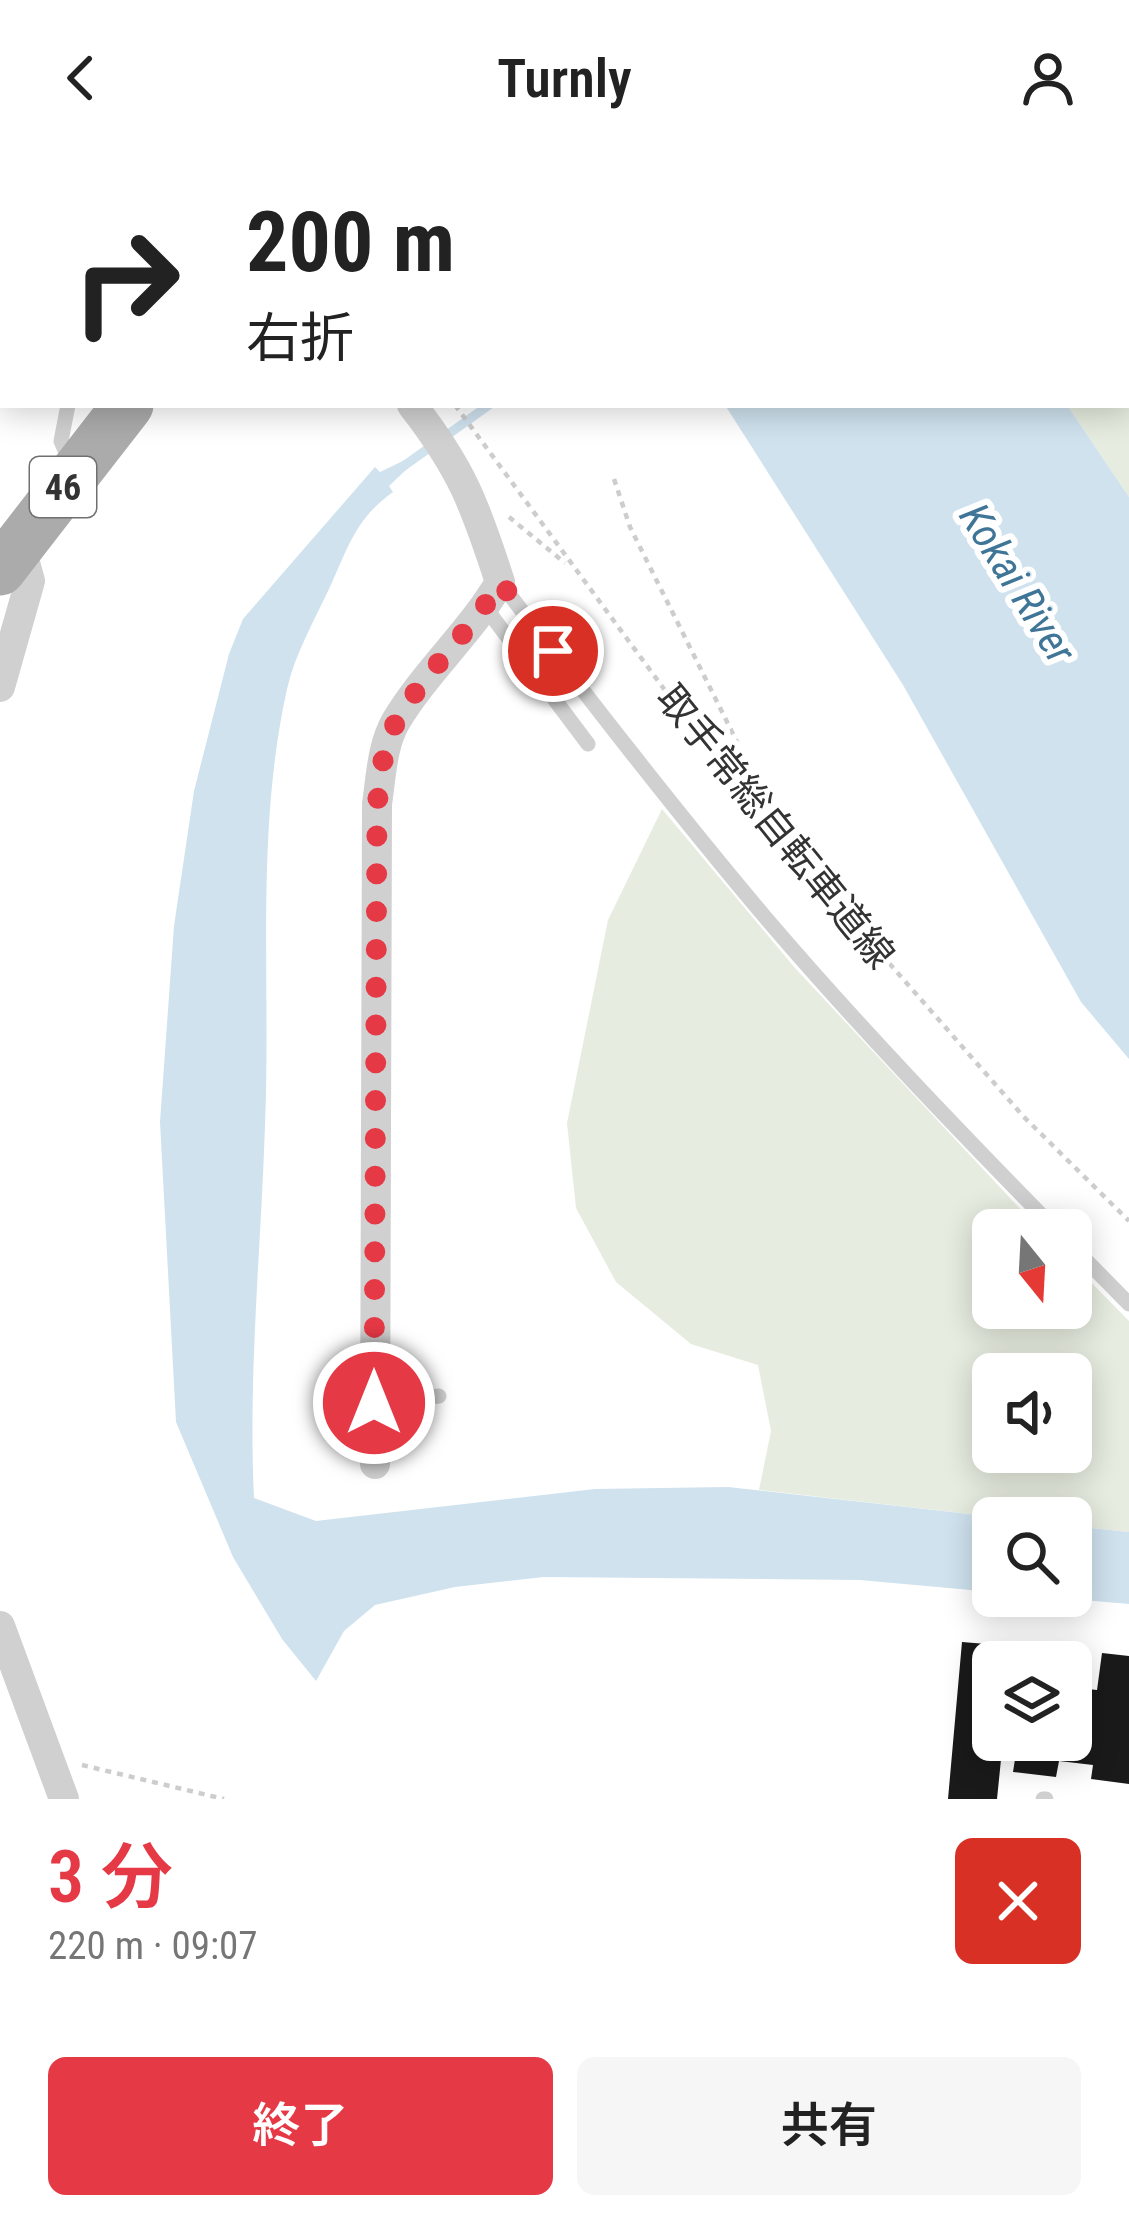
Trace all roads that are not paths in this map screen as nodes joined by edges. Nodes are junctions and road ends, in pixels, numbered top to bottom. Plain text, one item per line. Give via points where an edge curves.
1 (67, 408) edge
2 (126, 408) edge
3 (414, 408) edge
4 (76, 471) junction
5 (3, 560) edge
6 (492, 594) junction
7 (0, 687) edge
8 (588, 743) dead end
9 (1035, 1209) edge
10 (1092, 1266) edge
11 (1129, 1304) edge
12 (439, 1396) dead end
13 (374, 1403) junction
14 (375, 1463) dead end
15 (0, 1626) edge
16 (64, 1799) edge

1 - 4 lane via 61,441
2 - 4 main road, 46
3 - 6 street via 471,493
4 - 5 main road, 46
5 - 7 street via 24,559 30,581
6 - 8 lane
6 - 9 lane via 766,918
6 - 13 street via 395,722 384,754 377,805
10 - 11 lane
12 - 13 lane
13 - 14 street
15 - 16 street

